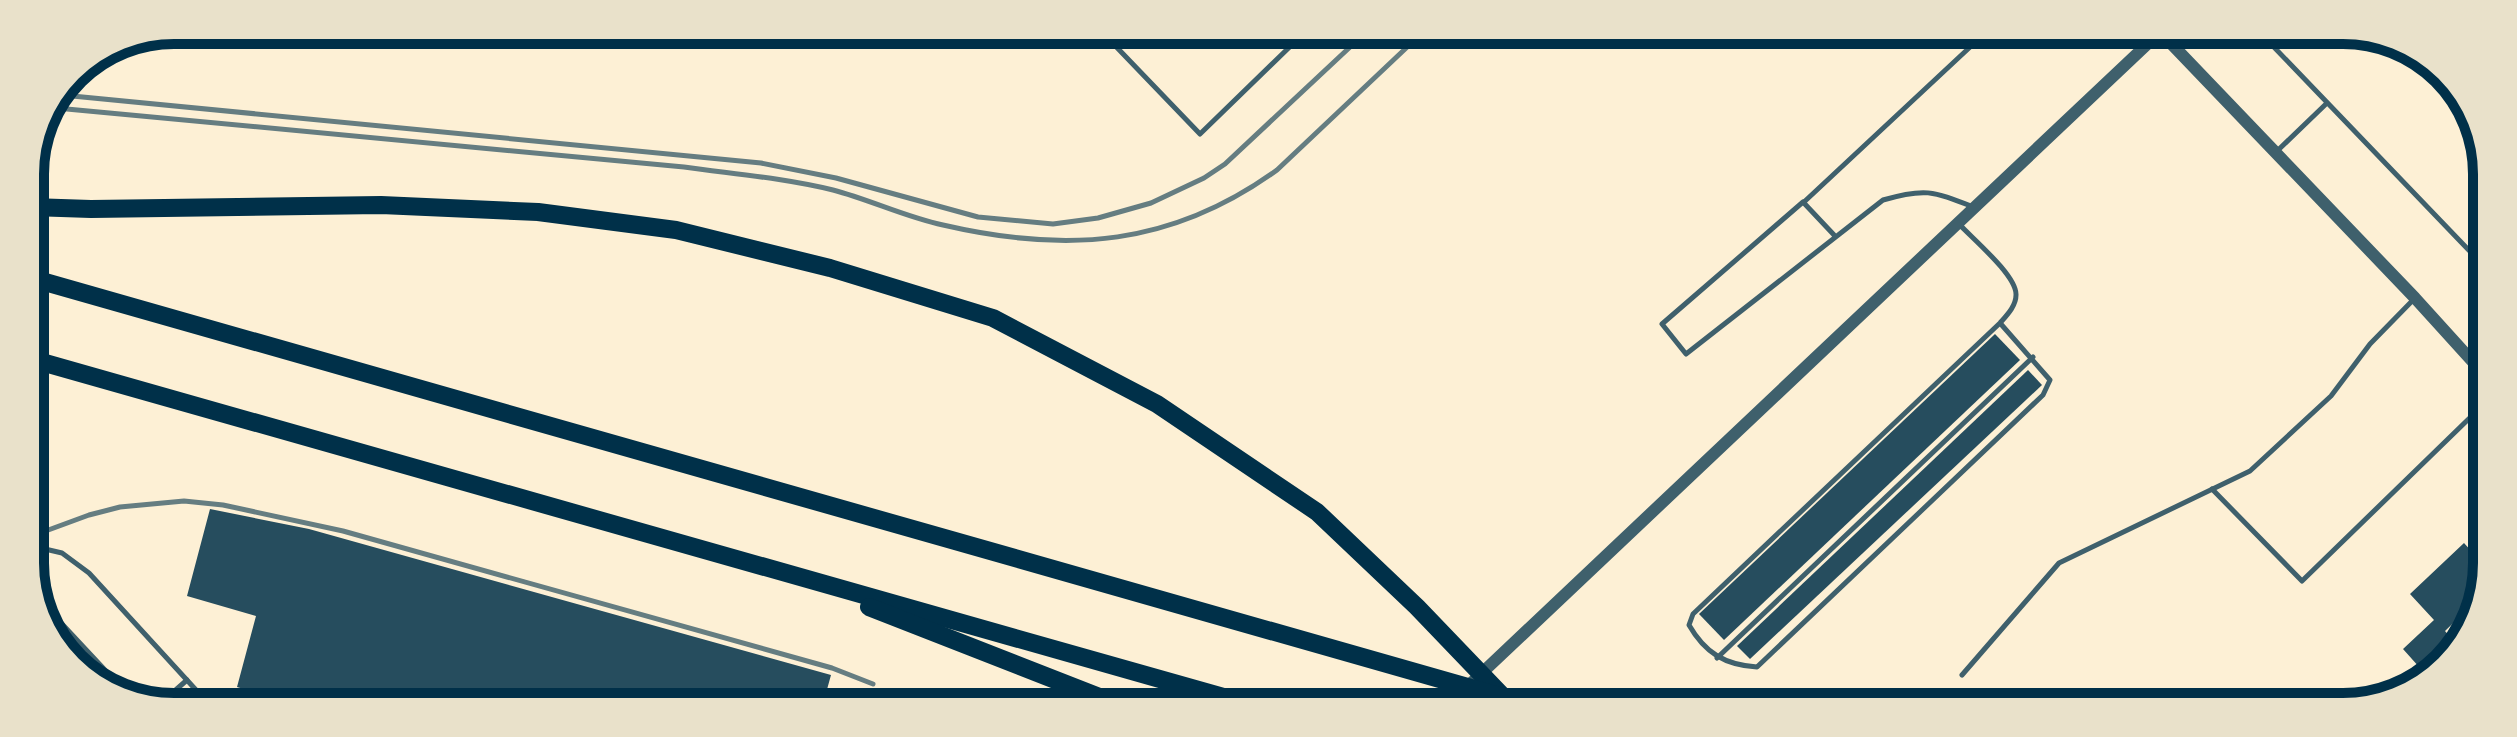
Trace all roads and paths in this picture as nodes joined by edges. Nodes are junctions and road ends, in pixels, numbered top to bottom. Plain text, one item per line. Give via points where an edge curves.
1 (1114, 44) edge
2 (1293, 44) edge
3 (1973, 44) edge
4 (2149, 44) edge
5 (2170, 44) edge
6 (2271, 44) edge
7 (2327, 103) junction
8 (2275, 154) junction
9 (1803, 202) junction
10 (44, 207) edge
11 (1976, 208) junction
12 (1959, 224) junction
13 (1835, 236) junction
14 (2473, 255) edge
15 (44, 282) edge
16 (2415, 298) junction
17 (2000, 323) junction
18 (2033, 357) junction
19 (2473, 362) edge
20 (44, 363) edge
21 (2473, 415) edge
22 (2212, 489) junction
23 (44, 549) edge
24 (792, 575) junction
25 (56, 617) edge
26 (1717, 658) junction
27 (110, 675) edge
28 (1962, 675) dead end
29 (187, 680) junction
30 (172, 693) edge
31 (199, 693) edge
32 (1088, 693) edge
33 (1209, 693) edge
34 (1461, 693) edge
35 (1483, 693) edge
36 (1502, 693) edge

1 - 2 lane via 1200,134
3 - 9 lane
4 - 11 street
5 - 8 street
6 - 7 lane
7 - 8 lane
7 - 14 lane
8 - 16 street
9 - 13 lane
9 - 13 lane via 1662,324 1686,354
10 - 36 highway via 381,205 538,212 676,230 830,268 993,318 1157,404 1317,512
11 - 12 street
11 - 13 lane via 1935,192 1910,192 1883,200
12 - 17 lane via 2012,279 2017,294
12 - 34 street
15 - 35 highway
16 - 19 street
16 - 22 lane via 2370,344 2331,396 2250,471
17 - 18 lane
17 - 26 lane via 1693,614 1689,625
18 - 26 lane
18 - 26 lane via 2050,380 2043,395 1757,667
20 - 24 highway
21 - 22 lane via 2302,581
22 - 28 lane via 2059,563
23 - 29 lane via 62,553 89,573
24 - 32 highway
24 - 33 highway
25 - 27 lane
29 - 30 lane
29 - 31 lane

